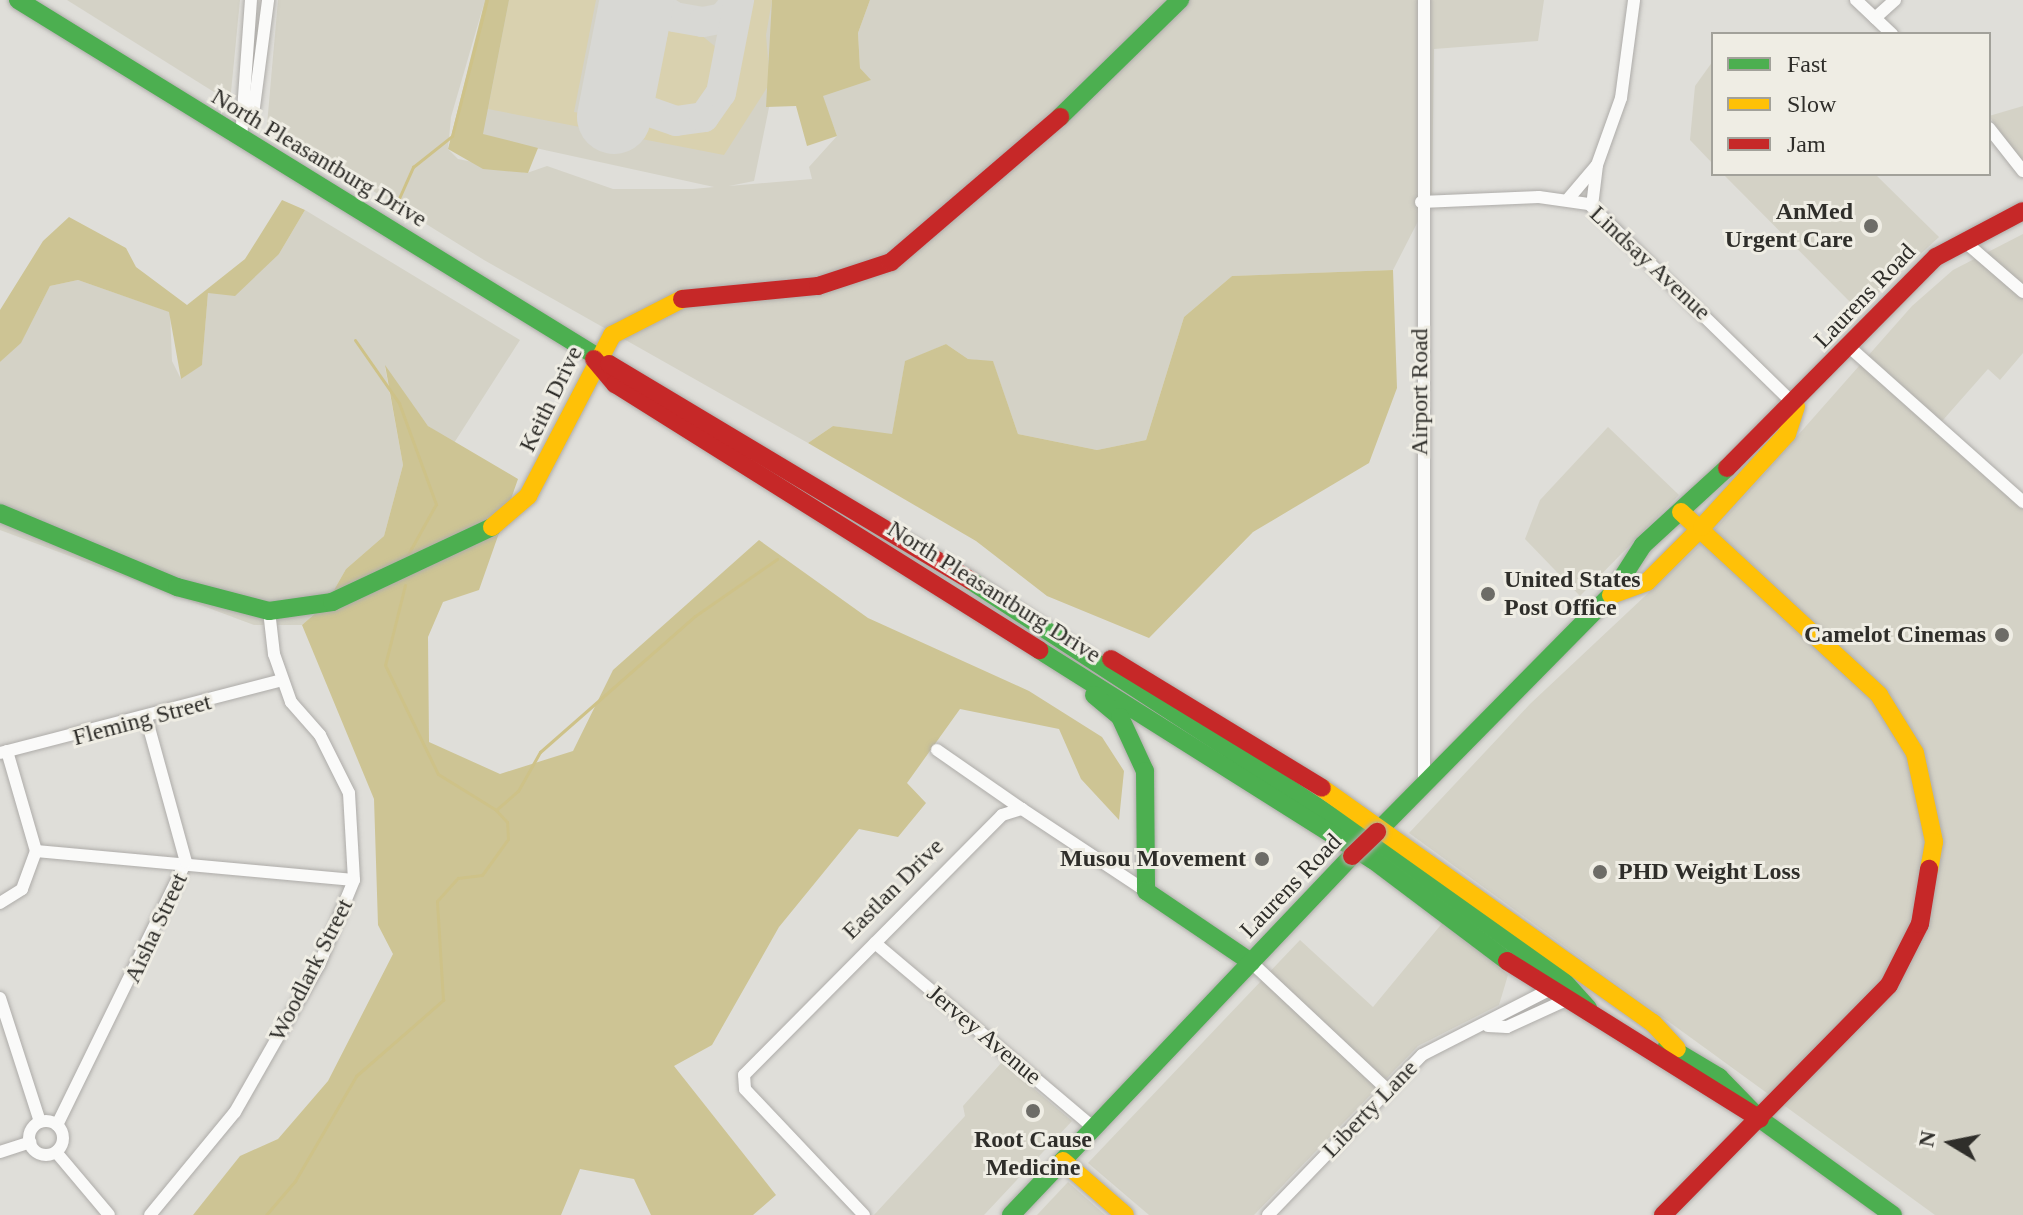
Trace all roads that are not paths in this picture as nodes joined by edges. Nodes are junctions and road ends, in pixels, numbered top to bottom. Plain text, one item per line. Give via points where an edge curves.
1 (18, 0) edge
2 (251, 0) edge
3 (268, 0) edge
4 (1180, 0) edge
5 (1424, 0) edge
6 (1634, 0) edge
7 (1856, 0) edge
8 (1895, 0) edge
9 (1875, 18) junction
10 (1890, 32) edge
11 (242, 118) junction
12 (1991, 131) edge
13 (241, 139) junction
14 (1597, 165) junction
15 (2023, 171) edge
16 (1569, 198) junction
17 (1421, 202) junction
18 (1592, 206) junction
19 (2023, 211) edge
20 (1964, 241) junction
21 (2023, 292) edge
22 (1847, 345) junction
23 (594, 359) junction
24 (1796, 406) junction
25 (2023, 502) edge
26 (1681, 512) junction
27 (0, 513) edge
28 (1702, 527) junction
29 (1611, 595) junction
30 (269, 611) junction
31 (1033, 643) junction
32 (282, 680) junction
33 (147, 720) junction
34 (937, 750) dead end
35 (4, 752) edge
36 (1424, 785) junction
37 (1022, 809) junction
38 (1378, 841) junction
39 (36, 851) junction
40 (186, 862) junction
41 (354, 880) junction
42 (1146, 891) junction
43 (0, 903) edge
44 (875, 943) junction
45 (1251, 962) junction
46 (1555, 984) junction
47 (0, 998) edge
48 (1568, 999) junction
49 (1588, 1008) junction
50 (1488, 1026) junction
51 (1643, 1041) junction
52 (1677, 1049) junction
53 (1388, 1090) junction
54 (1760, 1119) junction
55 (40, 1122) junction
56 (57, 1125) junction
57 (1093, 1127) junction
58 (30, 1142) junction
59 (0, 1152) edge
60 (56, 1152) junction
61 (1063, 1161) junction
62 (1122, 1213) edge
63 (109, 1215) edge
64 (150, 1215) edge
65 (864, 1215) edge
66 (1011, 1215) edge
67 (1268, 1215) edge
68 (1663, 1215) edge
69 (1893, 1215) edge

1 - 13 main road, North Pleasantburg Drive
2 - 11 street
3 - 11 street via 254,107
4 - 23 main road, Keith Drive via 1111,73 891,262 818,286 671,300 612,335
5 - 17 street, Airport Road
6 - 14 street via 1621,98
7 - 9 street
8 - 9 street
9 - 10 street
11 - 13 street
12 - 15 street
13 - 23 main road, North Pleasantburg Drive
14 - 16 street
14 - 18 street
16 - 17 street, Lindsay Avenue
16 - 18 street, Lindsay Avenue
17 - 36 street, Airport Road
18 - 24 street, Lindsay Avenue
19 - 20 main road, Laurens Road
20 - 21 street
20 - 22 main road, Laurens Road via 1928,264
22 - 24 main road, Laurens Road
22 - 25 street
23 - 30 main road, Keith Drive via 541,475 498,524 332,602
23 - 31 main road, North Pleasantburg Drive via 615,384
23 - 38 main road, North Pleasantburg Drive via 626,369 961,574
24 - 26 main road, Laurens Road
24 - 28 main road, Laurens Road via 1787,434
26 - 28 main road
26 - 29 main road, Laurens Road via 1627,562
27 - 30 main road, Keith Drive via 189,591
28 - 29 main road, Laurens Road via 1647,582
28 - 54 main road via 1856,668 1893,714 1923,777 1934,842 1927,901 1903,964 1872,1006
29 - 36 main road, Laurens Road
30 - 32 street, Woodlark Street
31 - 38 main road, North Pleasantburg Drive
31 - 42 main road via 1120,717 1137,747 1150,796
32 - 33 street, Fleming Street
32 - 41 street, Woodlark Street via 349,793
33 - 35 street, Fleming Street
33 - 40 street, Aisha Street
34 - 37 street
35 - 39 street
36 - 38 main road, Laurens Road
37 - 42 street
37 - 44 street, Eastlan Drive via 997,819
38 - 45 main road, Laurens Road, bridge via 1352,856
38 - 46 main road
38 - 52 main road via 1653,1023
39 - 40 street
39 - 43 street via 22,889
40 - 41 street
40 - 56 street, Aisha Street
41 - 64 street, Woodlark Street via 319,965 235,1112
42 - 45 main road
44 - 57 street, Jervey Avenue
44 - 65 street, Eastlan Drive via 742,1080
45 - 53 street
45 - 57 main road, Laurens Road
46 - 48 main road
46 - 49 main road
46 - 50 street, Liberty Lane
47 - 55 street
48 - 49 main road
48 - 50 street, Liberty Lane via 1507,1027
49 - 51 main road
50 - 53 street, Liberty Lane via 1422,1055
51 - 52 main road
51 - 54 main road via 1661,1062
52 - 54 main road via 1737,1091
53 - 67 street, Liberty Lane
54 - 68 main road
54 - 69 main road
55 - 56 street
55 - 58 street
56 - 60 street via 63,1141
57 - 61 main road, Laurens Road
58 - 59 street
58 - 60 street via 43,1155
60 - 63 street
61 - 62 main road
61 - 66 main road, Laurens Road

